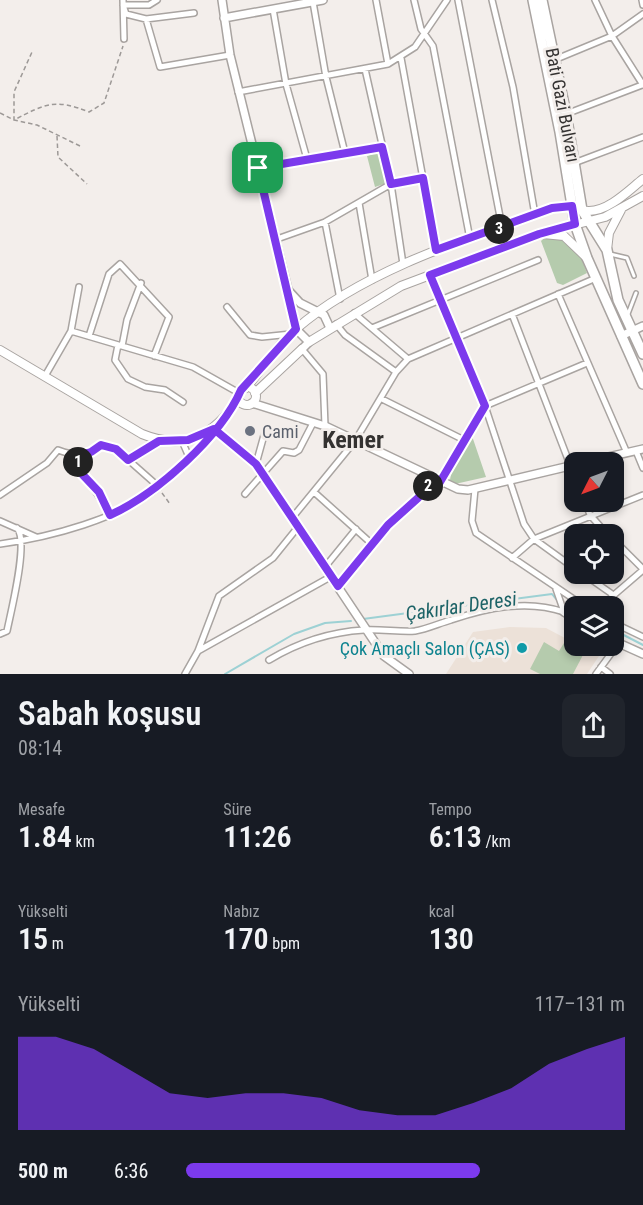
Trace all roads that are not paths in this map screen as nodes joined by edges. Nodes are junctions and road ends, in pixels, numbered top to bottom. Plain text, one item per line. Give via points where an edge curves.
1 (157, 0) edge
2 (222, 0) edge
3 (323, 0) edge
4 (376, 0) edge
5 (414, 0) edge
6 (447, 0) edge
7 (458, 0) edge
8 (492, 0) edge
9 (533, 0) edge
10 (542, 0) edge
11 (595, 0) edge
12 (642, 0) edge
13 (123, 2) edge
14 (313, 2) junction
15 (643, 5) edge
16 (273, 9) junction
17 (194, 13) dead end
18 (643, 14) edge
19 (224, 18) junction
20 (146, 19) junction
21 (425, 35) junction
22 (612, 36) junction
23 (124, 39) road end
24 (230, 56) junction
25 (401, 58) junction
26 (554, 60) junction
27 (388, 64) junction
28 (365, 69) junction
29 (326, 77) junction
30 (286, 84) junction
31 (643, 85) edge
32 (238, 92) junction
33 (566, 114) junction
34 (643, 137) edge
35 (382, 147) junction
36 (345, 153) junction
37 (308, 159) junction
38 (574, 163) junction
39 (258, 168) junction
40 (423, 178) junction
41 (643, 178) edge
42 (391, 184) junction
43 (643, 196) edge
44 (359, 203) junction
45 (577, 208) junction
46 (622, 208) junction
47 (535, 215) junction
48 (325, 222) junction
49 (587, 222) junction
50 (575, 224) junction
51 (502, 227) junction
52 (539, 234) junction
53 (277, 239) junction
54 (470, 239) junction
55 (436, 250) junction
56 (607, 252) junction
57 (587, 258) junction
58 (537, 260) dead end
59 (403, 264) junction
60 (430, 275) junction
61 (634, 276) dead end
62 (596, 278) junction
63 (372, 280) junction
64 (141, 284) junction
65 (79, 287) dead end
66 (288, 290) junction
67 (636, 293) dead end
68 (558, 294) junction
69 (340, 299) junction
70 (442, 301) junction
71 (227, 307) dead end
72 (319, 311) junction
73 (354, 313) junction
74 (512, 314) junction
75 (626, 318) junction
76 (333, 326) junction
77 (643, 326) edge
78 (372, 328) junction
79 (71, 331) junction
80 (631, 331) junction
81 (293, 332) junction
82 (89, 336) junction
83 (456, 336) junction
84 (621, 336) junction
85 (309, 342) junction
86 (120, 345) junction
87 (302, 349) junction
88 (0, 350) edge
89 (643, 354) edge
90 (154, 356) junction
91 (408, 359) junction
92 (587, 363) junction
93 (396, 372) junction
94 (45, 376) junction
95 (539, 384) junction
96 (643, 384) edge
97 (247, 397) junction
98 (382, 399) junction
99 (183, 402) dead end
100 (485, 406) junction
101 (313, 423) junction
102 (325, 426) junction
103 (266, 428) dead end
104 (214, 429) junction
105 (464, 440) junction
106 (159, 441) junction
107 (182, 441) junction
108 (356, 441) junction
109 (641, 450) edge
110 (568, 452) edge
111 (627, 453) junction
112 (624, 454) edge
113 (76, 456) junction
114 (189, 457) junction
115 (128, 460) junction
116 (256, 464) junction
117 (564, 467) edge
118 (643, 468) edge
119 (262, 474) junction
120 (437, 480) junction
121 (510, 480) junction
122 (159, 487) junction
123 (475, 489) junction
124 (314, 492) junction
125 (245, 494) dead end
126 (0, 495) edge
127 (643, 495) edge
128 (589, 512) edge
129 (110, 515) junction
130 (590, 515) junction
131 (292, 518) junction
132 (0, 521) edge
133 (598, 524) edge
134 (298, 527) junction
135 (17, 528) junction
136 (356, 530) junction
137 (36, 537) junction
138 (534, 539) junction
139 (22, 541) junction
140 (0, 544) edge
141 (372, 544) junction
142 (624, 550) edge
143 (512, 558) junction
144 (564, 561) edge
145 (325, 567) junction
146 (643, 569) edge
147 (332, 576) junction
148 (598, 584) edge
149 (338, 586) junction
150 (556, 589) junction
151 (612, 594) joint
152 (568, 596) edge
153 (564, 612) joint
154 (624, 627) edge
155 (365, 630) junction
156 (0, 634) edge
157 (643, 637) edge
158 (624, 646) edge
159 (198, 651) junction
160 (643, 654) edge
161 (608, 656) edge
162 (269, 660) dead end
163 (601, 667) junction
164 (185, 674) edge
165 (409, 674) edge
166 (596, 674) edge
167 (610, 674) edge

1 - 13 street via 149,5
2 - 19 street
3 - 14 street
4 - 27 street
5 - 21 street
6 - 21 street
7 - 51 street
8 - 47 street via 513,87
9 - 45 main road
10 - 26 main road, Bati Gazi Bulvarı
11 - 22 street
12 - 15 street
13 - 20 street via 126,14
13 - 23 street
14 - 16 street
14 - 29 street
16 - 19 street
16 - 30 street
17 - 20 street
18 - 22 street
19 - 24 street
20 - 24 street via 160,67
21 - 25 street
21 - 54 street via 433,46
22 - 26 street
22 - 31 street
24 - 32 street
25 - 27 street
25 - 40 street
26 - 33 main road, Bati Gazi Bulvarı
27 - 28 street
28 - 29 street
28 - 35 street
29 - 30 street
29 - 36 street
30 - 32 street
30 - 37 street
31 - 33 street
32 - 39 street
33 - 38 main road, Bati Gazi Bulvarı
34 - 38 street
35 - 36 street
35 - 42 street
36 - 37 street
37 - 39 street
38 - 45 main road, Bati Gazi Bulvarı
39 - 53 street
40 - 42 street
40 - 55 street
41 - 45 main road via 601,209
42 - 44 street
42 - 59 street
43 - 46 main road
44 - 48 street
44 - 63 street
45 - 47 main road via 552,208
45 - 49 main road
45 - 50 main road
46 - 49 main road
46 - 56 main road via 612,226
47 - 51 main road
48 - 53 street
48 - 69 street
49 - 50 main road
49 - 56 main road
50 - 52 main road
50 - 57 main road
51 - 54 main road
52 - 57 main road via 564,236
52 - 60 main road
53 - 66 street
54 - 55 main road
55 - 59 main road
56 - 61 lane via 627,258
56 - 75 main road
57 - 62 main road
58 - 70 street
59 - 63 main road
60 - 70 street
60 - 73 main road via 401,286
62 - 68 street
62 - 84 main road
63 - 69 main road
64 - 82 street via 123,265 112,268
64 - 86 street
64 - 90 street via 169,317
65 - 79 street
66 - 72 street via 300,303
66 - 81 street
67 - 75 lane
68 - 74 street
68 - 92 street
69 - 72 main road
70 - 78 street
70 - 83 street
71 - 81 street via 250,336
72 - 76 street
72 - 81 main road
73 - 76 main road
73 - 78 street
74 - 83 street
74 - 95 street
75 - 80 main road
76 - 85 main road
76 - 93 street
77 - 80 street
78 - 91 street
79 - 82 street
79 - 94 street
80 - 84 street
80 - 89 main road
81 - 85 street
81 - 97 main road
82 - 86 street
83 - 91 street
83 - 100 street
84 - 96 main road
85 - 87 street
86 - 90 street
86 - 99 street via 115,360 128,379 165,390
87 - 97 main road
87 - 102 street via 323,374
88 - 94 main road
90 - 97 street via 203,372
91 - 93 street
92 - 95 street
92 - 111 street
93 - 98 street
94 - 106 main road
95 - 100 street
95 - 110 street
97 - 101 street
97 - 104 main road
98 - 105 street
98 - 108 street
100 - 105 street
100 - 121 street
101 - 102 street
101 - 119 street via 299,450 283,450
102 - 108 street
103 - 116 street
104 - 107 main road
104 - 114 street
104 - 116 street
105 - 120 street
106 - 107 main road
106 - 115 street
107 - 114 street
108 - 120 street
108 - 124 street
109 - 111 street
109 - 118 street
111 - 112 street
113 - 115 street via 109,445
113 - 126 street via 58,450
113 - 129 street via 81,473 99,492
114 - 122 street
115 - 122 street
116 - 119 street
117 - 121 street
119 - 125 street
119 - 131 street
120 - 123 street via 458,489
120 - 141 street
121 - 123 street
121 - 138 street via 524,524
122 - 129 street
123 - 143 street via 472,527
124 - 131 street
124 - 136 street
127 - 130 street
128 - 130 street
129 - 137 street
130 - 133 street
130 - 138 street
131 - 134 street
132 - 135 street
134 - 145 street
134 - 159 street via 273,558 219,596
135 - 137 street
135 - 139 street via 22,532
136 - 141 street
136 - 145 street
137 - 139 street
138 - 143 street
138 - 144 street
139 - 140 street
139 - 156 street via 7,631
141 - 149 street
142 - 146 street
143 - 150 street
145 - 147 street
146 - 151 street
147 - 149 street
147 - 159 street
148 - 151 street
149 - 155 street
150 - 152 street
150 - 153 street
153 - 155 street via 544,605 511,607 417,630
154 - 157 street
155 - 162 street via 306,640
155 - 165 street via 384,656
158 - 160 street
159 - 164 street
161 - 163 street
163 - 166 street
163 - 167 street

